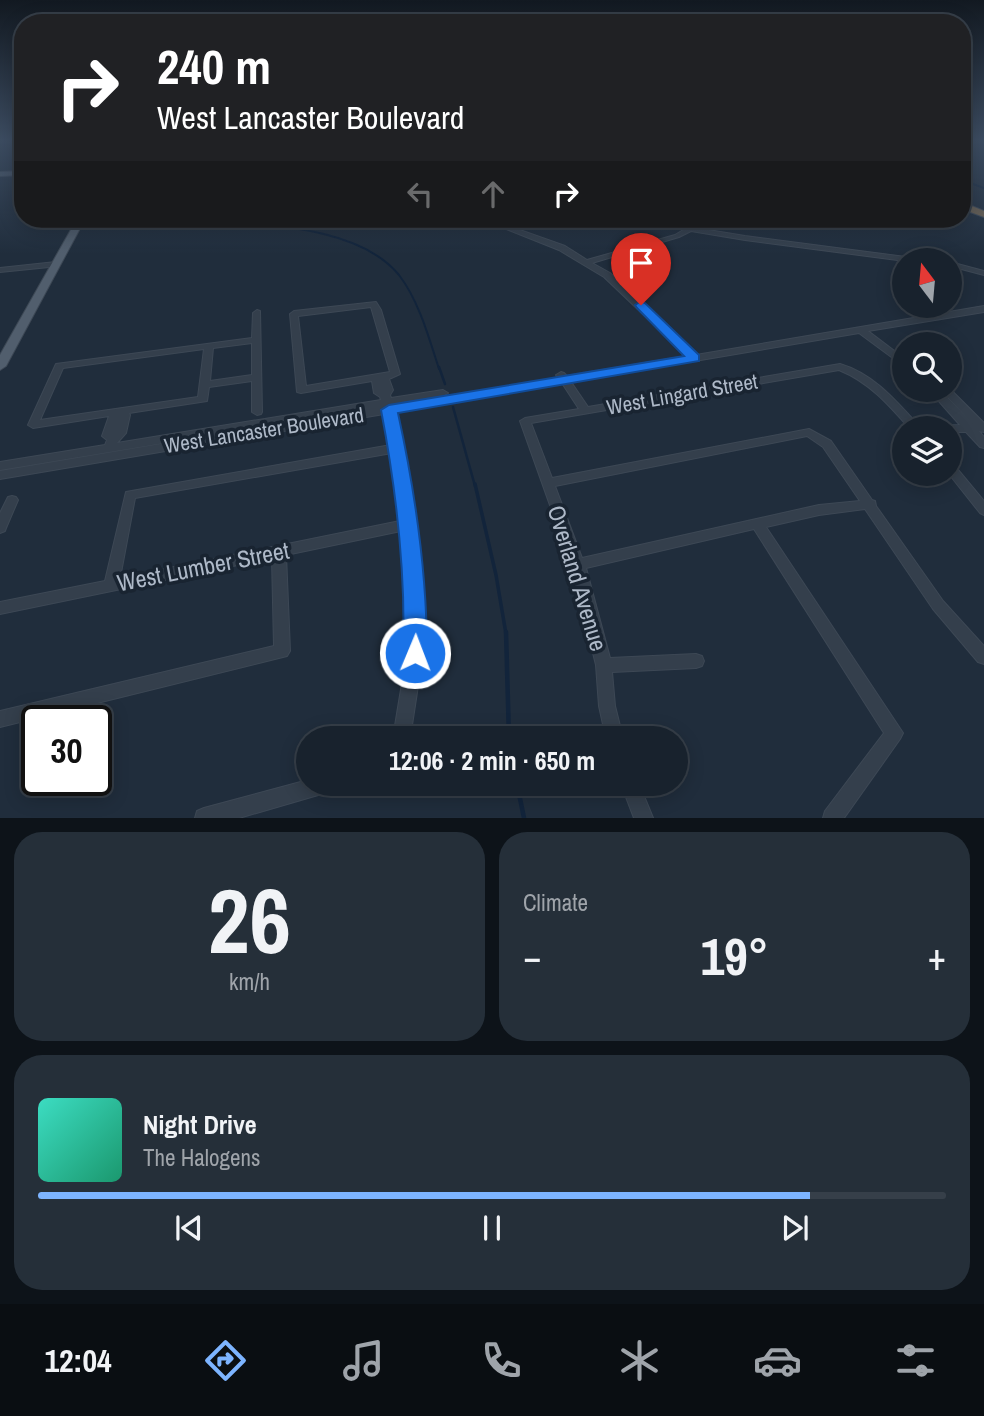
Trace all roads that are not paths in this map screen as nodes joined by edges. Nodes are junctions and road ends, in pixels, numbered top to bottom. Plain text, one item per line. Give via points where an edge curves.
1 (76, 228) edge
2 (510, 228) edge
3 (691, 229) joint
4 (892, 258) edge
5 (587, 262) junction
6 (57, 264) junction
7 (962, 267) edge
8 (0, 270) edge
9 (984, 273) edge
10 (984, 304) edge
11 (984, 309) edge
12 (257, 313) dead end
13 (862, 330) junction
14 (256, 340) junction
15 (209, 346) junction
16 (892, 347) edge
17 (892, 354) edge
18 (691, 355) junction
19 (0, 366) edge
20 (257, 377) junction
21 (562, 377) junction
22 (379, 378) junction
23 (205, 385) junction
24 (387, 402) junction
25 (945, 402) edge
26 (958, 402) edge
27 (586, 410) junction
28 (121, 412) junction
29 (257, 412) dead end
30 (904, 416) edge
31 (525, 421) joint
32 (962, 428) edge
33 (969, 428) junction
34 (984, 428) edge
35 (111, 443) junction
36 (984, 444) edge
37 (397, 448) junction
38 (0, 466) edge
39 (0, 475) edge
40 (549, 482) junction
41 (962, 483) edge
42 (12, 500) dead end
43 (871, 504) junction
44 (984, 510) edge
45 (757, 523) junction
46 (407, 525) junction
47 (0, 528) edge
48 (279, 551) junction
49 (578, 564) junction
50 (111, 585) junction
51 (0, 608) edge
52 (984, 657) edge
53 (696, 661) dead end
54 (604, 665) junction
55 (0, 719) edge
56 (404, 726) edge
57 (611, 726) edge
58 (296, 792) edge
59 (634, 796) edge
60 (204, 817) edge
61 (644, 817) edge
62 (832, 817) edge

1 - 6 main road
2 - 5 street
3 - 4 street
3 - 5 street
5 - 18 street via 625,290
6 - 8 street
6 - 19 main road
7 - 9 street
10 - 13 street, West Lancaster Boulevard
11 - 13 street, West Lancaster Boulevard
12 - 14 street
13 - 16 street
13 - 17 street
13 - 18 street, West Lancaster Boulevard
14 - 15 street
14 - 20 street
15 - 23 street
15 - 28 street via 59,366 33,425
18 - 21 street, West Lancaster Boulevard
20 - 23 street
20 - 29 street
21 - 24 street, West Lancaster Boulevard
21 - 27 street
22 - 22 street via 395,374 373,304 294,314 301,390
22 - 24 street via 385,380
23 - 28 street via 203,399
24 - 35 street, West Lancaster Boulevard
24 - 37 street
24 - 39 street, West Lancaster Boulevard
25 - 33 street
26 - 34 street
27 - 30 street, West Lingard Street via 840,367 855,372
27 - 31 street, West Lingard Street
28 - 35 street via 125,415 120,433
31 - 40 street, Overland Avenue
32 - 33 street
33 - 34 street
33 - 36 street
35 - 38 street, West Lancaster Boulevard
37 - 46 street
37 - 50 street via 130,495
40 - 43 street via 808,432 827,444
40 - 49 street, Overland Avenue
41 - 44 street
42 - 47 street
43 - 45 street
43 - 52 street via 938,605
45 - 49 street
45 - 62 street via 894,733
46 - 48 street, West Lumber Street
46 - 56 street via 416,601
48 - 50 street, West Lumber Street
48 - 55 street via 282,651
49 - 54 street, Overland Avenue
50 - 51 street, West Lumber Street
53 - 54 street
54 - 57 street, Overland Avenue
58 - 60 street
59 - 61 street

